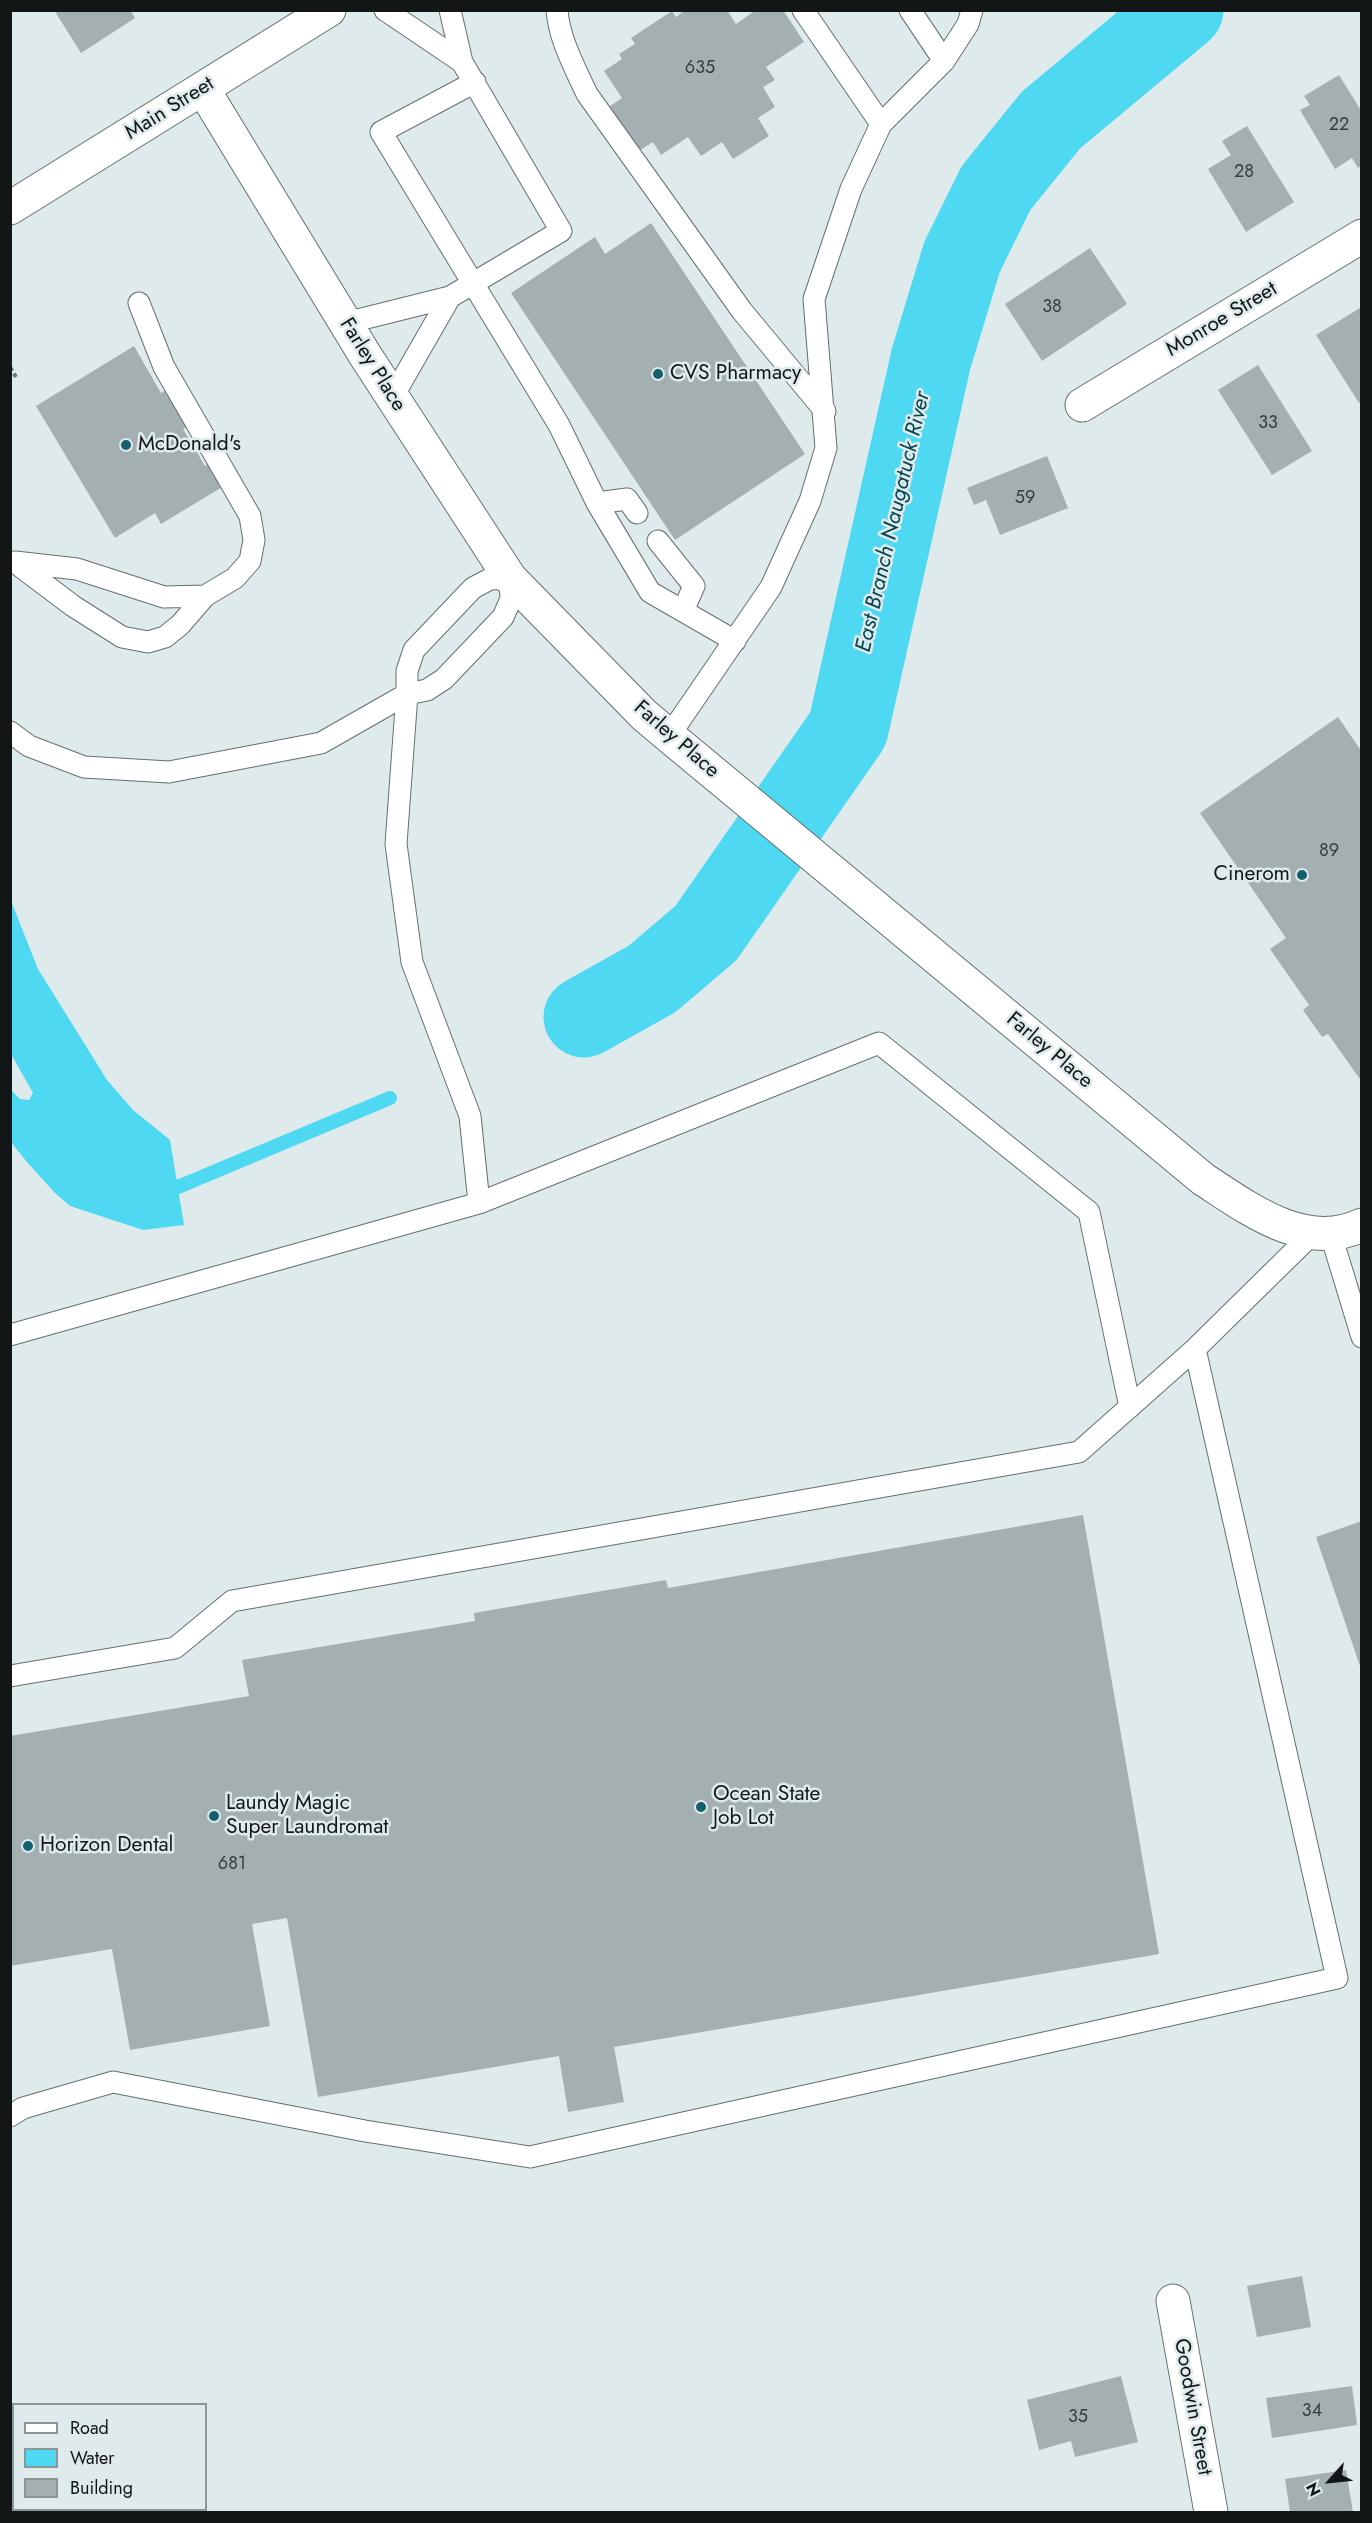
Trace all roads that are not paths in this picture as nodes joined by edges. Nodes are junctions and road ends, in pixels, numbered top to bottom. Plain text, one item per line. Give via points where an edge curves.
1 (329, 10) edge
2 (385, 10) edge
3 (450, 10) edge
4 (557, 10) edge
5 (803, 10) edge
6 (910, 10) edge
7 (972, 10) edge
8 (944, 61) junction
9 (462, 62) junction
10 (475, 82) junction
11 (202, 89) junction
12 (881, 124) junction
13 (10, 207) edge
14 (1362, 236) edge
15 (472, 284) junction
16 (450, 297) junction
17 (140, 303) dead end
18 (346, 323) junction
19 (392, 398) junction
20 (1082, 405) dead end
21 (825, 411) junction
22 (597, 502) junction
23 (637, 513) dead end
24 (658, 541) dead end
25 (510, 578) junction
26 (205, 596) junction
27 (683, 611) junction
28 (735, 641) junction
29 (407, 694) junction
30 (10, 732) edge
31 (669, 736) junction
32 (478, 1203) junction
33 (1362, 1226) edge
34 (1322, 1234) junction
35 (10, 1335) edge
36 (1362, 1337) edge
37 (1195, 1349) junction
38 (1130, 1407) junction
39 (10, 1676) edge
40 (10, 2116) edge
41 (1173, 2301) dead end
42 (1211, 2512) edge

1 - 11 main road, Main Street
2 - 9 lane
3 - 9 lane
4 - 21 lane via 570,56 587,94 742,311
5 - 12 lane
6 - 8 lane
7 - 8 lane via 968,24
8 - 12 lane
9 - 10 lane
10 - 15 lane via 561,231
10 - 15 lane via 381,132
11 - 13 main road, Main Street
11 - 18 main road, Farley Place
12 - 21 lane via 851,189 814,299
14 - 20 main road, Monroe Street
15 - 16 lane
15 - 22 lane via 559,425
16 - 18 lane
16 - 19 lane
17 - 26 lane via 164,368 250,516 254,540 250,561 235,578
18 - 19 main road, Farley Place
19 - 25 main road, Farley Place
21 - 28 lane via 826,448 810,501 771,587
22 - 23 lane via 627,499
22 - 27 lane via 650,592
24 - 27 lane via 694,586
25 - 29 lane via 511,599 503,617 444,679 427,690
25 - 29 lane via 490,579 473,588 414,650 407,671
25 - 31 main road, Farley Place
26 - 26 lane via 164,597 77,569 15,562 112,631 148,642 165,637 180,625
27 - 28 lane
28 - 31 lane
29 - 30 lane via 321,743 169,772 84,767 29,746
29 - 32 lane via 396,844 412,962 470,1116
31 - 34 main road, Farley Place via 1203,1179 1285,1226
32 - 35 lane
32 - 38 lane via 879,1043 1089,1212
33 - 34 main road
34 - 36 lane
34 - 37 lane
37 - 38 lane
37 - 40 lane via 1337,1978 530,2157 365,2131 113,2082 23,2108
38 - 39 lane via 1079,1452 232,1601 175,1648
41 - 42 main road, Goodwin Street

